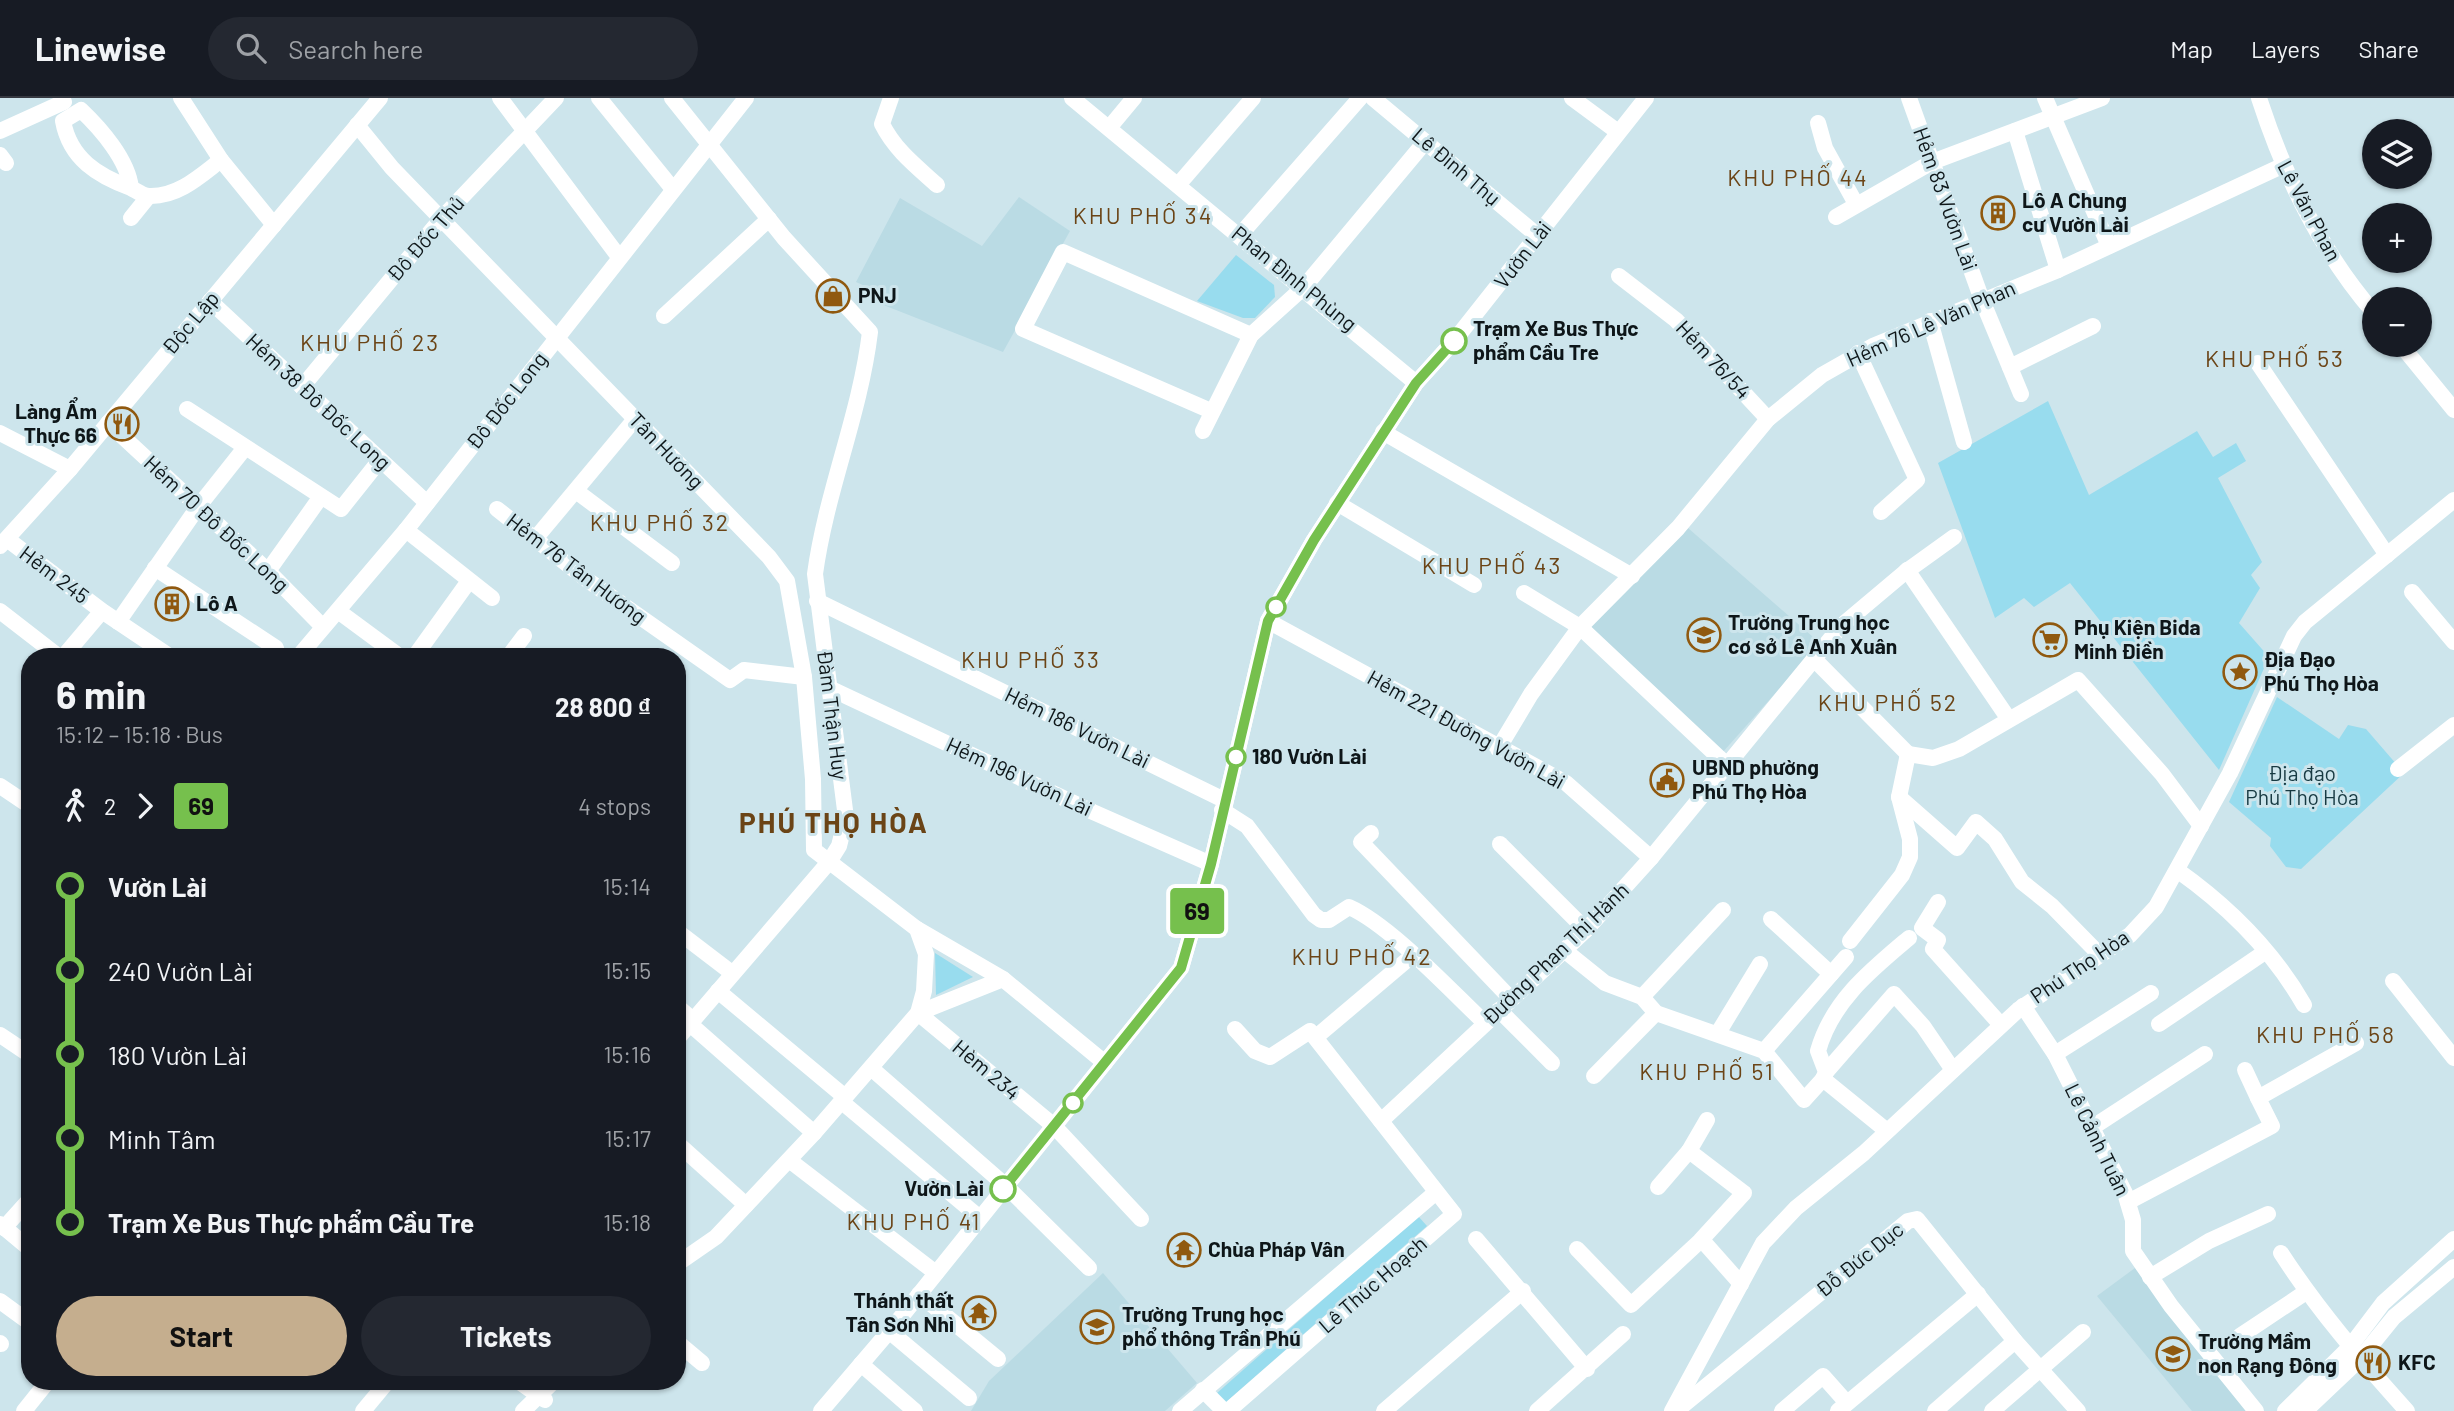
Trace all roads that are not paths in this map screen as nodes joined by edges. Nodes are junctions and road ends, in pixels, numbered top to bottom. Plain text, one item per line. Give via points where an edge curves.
1 (181, 98) edge
2 (380, 98) edge
3 (500, 98) edge
4 (556, 98) edge
5 (599, 98) edge
6 (672, 98) edge
7 (746, 98) edge
8 (891, 98) edge
9 (1072, 98) edge
10 (1134, 98) edge
11 (1253, 98) edge
12 (1360, 98) edge
13 (1373, 98) edge
14 (1572, 98) edge
15 (1646, 98) edge
16 (1909, 98) edge
17 (2045, 98) edge
18 (2102, 98) edge
19 (2259, 98) edge
20 (64, 102) dead end
21 (2052, 118) junction
22 (1818, 123) dead end
23 (357, 125) junction
24 (1109, 128) junction
25 (523, 130) junction
26 (0, 131) edge
27 (2015, 131) junction
28 (1618, 132) junction
29 (709, 142) junction
30 (1426, 142) junction
31 (221, 160) junction
32 (1931, 162) junction
33 (2284, 165) junction
34 (1178, 184) junction
35 (937, 185) dead end
36 (131, 188) junction
37 (673, 188) junction
38 (148, 197) junction
39 (1856, 204) junction
40 (1836, 216) dead end
41 (131, 218) dead end
42 (441, 219) junction
43 (769, 219) junction
44 (274, 225) junction
45 (1240, 235) junction
46 (1538, 236) junction
47 (2109, 246) junction
48 (619, 257) junction
49 (2058, 270) junction
50 (1619, 276) dead end
51 (1304, 287) junction
52 (2362, 297) edge
53 (1982, 300) junction
54 (210, 301) junction
55 (664, 316) dead end
56 (1930, 321) junction
57 (2093, 326) dead end
58 (1251, 335) junction
59 (557, 338) junction
60 (1857, 354) junction
61 (2411, 357) edge
62 (2259, 363) dead end
63 (2010, 367) junction
64 (1416, 383) junction
65 (302, 387) junction
66 (2021, 394) dead end
67 (187, 409) dead end
68 (2454, 410) edge
69 (1211, 411) junction
70 (635, 419) junction
71 (1768, 419) junction
72 (108, 423) junction
73 (1203, 431) dead end
74 (1383, 432) junction
75 (0, 433) edge
76 (1964, 442) dead end
77 (244, 449) junction
78 (380, 460) junction
79 (70, 469) junction
80 (576, 491) junction
81 (320, 498) junction
82 (2454, 500) edge
83 (427, 503) junction
84 (1337, 503) junction
85 (198, 507) junction
86 (498, 509) dead end
87 (1881, 512) dead end
88 (406, 530) junction
89 (1954, 537) dead end
90 (535, 539) junction
91 (3, 542) edge
92 (2386, 555) junction
93 (672, 563) dead end
94 (155, 568) junction
95 (1907, 570) junction
96 (268, 571) junction
97 (815, 573) junction
98 (1632, 576) junction
99 (469, 581) junction
100 (787, 582) junction
101 (1474, 585) dead end
102 (2412, 592) dead end
103 (1524, 593) dead end
104 (492, 598) dead end
105 (817, 601) junction
106 (0, 611) edge
107 (102, 611) junction
108 (338, 611) junction
109 (1268, 621) junction
110 (118, 622) junction
111 (323, 627) junction
112 (1580, 627) junction
113 (524, 636) dead end
114 (2454, 642) edge
115 (48, 648) edge
116 (71, 648) edge
117 (157, 648) edge
118 (268, 648) edge
119 (306, 648) edge
120 (388, 648) edge
121 (421, 648) edge
122 (515, 648) edge
123 (684, 648) edge
124 (686, 649) edge
125 (1814, 659) junction
126 (804, 677) junction
127 (829, 688) junction
128 (2008, 718) junction
129 (2454, 724) edge
130 (1498, 748) junction
131 (1908, 754) junction
132 (1728, 766) junction
133 (2398, 769) dead end
134 (0, 786) edge
135 (1899, 796) junction
136 (21, 800) edge
137 (1223, 805) junction
138 (2202, 826) junction
139 (1371, 832) dead end
140 (1500, 844) dead end
141 (1651, 858) junction
142 (829, 862) junction
143 (1211, 864) junction
144 (2178, 870) junction
145 (1938, 902) dead end
146 (1723, 910) dead end
147 (1771, 919) dead end
148 (918, 929) junction
149 (1586, 930) junction
150 (686, 938) edge
151 (1909, 938) dead end
152 (1564, 950) junction
153 (2265, 952) junction
154 (1413, 955) junction
155 (2100, 955) junction
156 (1760, 964) dead end
157 (732, 973) junction
158 (1831, 974) junction
159 (1003, 979) junction
160 (2393, 981) dead end
161 (719, 991) junction
162 (2151, 993) dead end
163 (1643, 997) junction
164 (1505, 1004) junction
165 (2304, 1005) dead end
166 (2023, 1006) junction
167 (918, 1013) junction
168 (1657, 1013) junction
169 (686, 1016) edge
170 (691, 1022) junction
171 (1485, 1023) junction
172 (2159, 1024) dead end
173 (2001, 1025) junction
174 (686, 1028) edge
175 (1235, 1029) dead end
176 (1718, 1033) junction
177 (0, 1035) edge
178 (1316, 1037) junction
179 (2356, 1043) dead end
180 (21, 1049) edge
181 (1764, 1051) junction
182 (2055, 1054) junction
183 (2205, 1054) dead end
184 (2454, 1058) edge
185 (1105, 1063) junction
186 (1552, 1063) dead end
187 (872, 1068) junction
188 (1953, 1070) junction
189 (2245, 1070) dead end
190 (1594, 1076) dead end
191 (1825, 1076) junction
192 (2258, 1098) junction
193 (843, 1100) junction
194 (1707, 1120) dead end
195 (1381, 1121) junction
196 (1054, 1126) junction
197 (2093, 1127) junction
198 (1887, 1131) junction
199 (814, 1133) junction
200 (686, 1151) edge
201 (1689, 1151) junction
202 (789, 1160) junction
203 (1006, 1186) junction
204 (1658, 1187) dead end
205 (2127, 1202) junction
206 (1445, 1204) junction
207 (746, 1205) junction
208 (21, 1208) edge
209 (2268, 1214) dead end
210 (980, 1219) junction
211 (1140, 1219) dead end
212 (2, 1226) edge
213 (1476, 1239) dead end
214 (2454, 1239) edge
215 (1702, 1240) junction
216 (21, 1242) edge
217 (1577, 1250) dead end
218 (2281, 1253) dead end
219 (686, 1258) edge
220 (2454, 1267) edge
221 (1089, 1268) dead end
222 (936, 1273) junction
223 (2150, 1277) junction
224 (1741, 1284) junction
225 (1523, 1291) junction
226 (2306, 1292) junction
227 (919, 1294) junction
228 (1978, 1294) junction
229 (0, 1301) edge
230 (21, 1316) edge
231 (889, 1331) junction
232 (2083, 1332) dead end
233 (1623, 1334) dead end
234 (2240, 1336) dead end
235 (2015, 1341) junction
236 (686, 1350) edge
237 (2355, 1354) junction
238 (998, 1359) dead end
239 (702, 1363) dead end
240 (861, 1364) junction
241 (2040, 1368) junction
242 (1587, 1369) junction
243 (41, 1390) edge
244 (380, 1390) edge
245 (529, 1390) edge
246 (1203, 1390) junction
247 (969, 1398) dead end
248 (543, 1403) edge
249 (1842, 1407) edge
250 (1789, 1409) edge
251 (24, 1411) edge
252 (363, 1411) edge
253 (523, 1411) edge
254 (821, 1411) edge
255 (915, 1411) edge
256 (1180, 1411) edge
257 (1226, 1411) edge
258 (1384, 1411) edge
259 (1537, 1411) edge
260 (1674, 1411) edge
261 (1935, 1411) edge
262 (1992, 1411) edge
263 (2078, 1411) edge
264 (2256, 1411) edge
265 (2285, 1411) edge
266 (2305, 1411) edge
267 (2407, 1411) edge

1 - 31 street
2 - 23 street, Độc Lập
3 - 25 street
4 - 25 street, Đô Đốc Thủ
5 - 37 street
6 - 29 street, Đàm Thận Huy
7 - 29 street, Đô Đốc Long
8 - 35 street via 882,124 887,134
9 - 24 street, Phan Đình Phùng
10 - 24 street
11 - 34 street
12 - 45 street
13 - 30 street, Lê Đình Thụ
14 - 28 street
15 - 28 street, Vườn Lài
16 - 32 street, Hẻm 83 Vườn Lài
17 - 21 street
18 - 21 street
19 - 33 street, Lê Văn Phan
20 - 26 street
21 - 27 street
21 - 47 street
22 - 39 street via 1825,148
23 - 42 street, Tân Hương
23 - 44 street, Độc Lập
24 - 34 street, Phan Đình Phùng
25 - 42 street, Đô Đốc Thủ
25 - 48 street
27 - 32 street
27 - 49 street
28 - 46 street, Vườn Lài
29 - 37 street, Đô Đốc Long
29 - 43 street, Đàm Thận Huy
30 - 46 street, Lê Đình Thụ
30 - 51 street
31 - 38 street via 181,189
31 - 44 street
32 - 39 street
32 - 53 street, Hẻm 83 Vườn Lài
33 - 47 street, Hẻm 76 Lê Văn Phan
33 - 52 street, Lê Văn Phan via 2335,263
34 - 45 street, Phan Đình Phùng
36 - 36 street via 112,184 82,160 66,142 63,121 81,110 97,125 130,175
36 - 38 street
37 - 48 street, Đô Đốc Long
38 - 41 street
39 - 40 street
42 - 59 street, Tân Hương
42 - 65 street, Đô Đốc Thủ
43 - 55 street
43 - 97 street, Đàm Thận Huy via 870,332 865,376 819,542
44 - 54 street, Độc Lập
45 - 51 street, Phan Đình Phùng
46 - 64 street, Vườn Lài
47 - 49 street, Hẻm 76 Lê Văn Phan
48 - 59 street, Đô Đốc Long
49 - 53 street, Hẻm 76 Lê Văn Phan
50 - 71 street, Hẻm 76/54 via 1676,320
51 - 58 street
51 - 64 street, Phan Đình Phùng
53 - 56 street, Hẻm 76 Lê Văn Phan
53 - 63 street, Hẻm 83 Vườn Lài
54 - 65 street, Hẻm 38 Đô Đốc Long
54 - 72 street, Độc Lập
56 - 60 street, Hẻm 76 Lê Văn Phan
56 - 76 street
57 - 63 street
58 - 69 street
58 - 69 street via 1063,252 1023,329
59 - 70 street, Tân Hương
59 - 83 street, Đô Đốc Long
60 - 71 street, Hẻm 76 Lê Văn Phan via 1822,374
60 - 87 street via 1917,480
61 - 68 street
62 - 92 street
63 - 66 street, Hẻm 83 Vườn Lài
64 - 74 street, Vườn Lài
65 - 78 street, Hẻm 38 Đô Đốc Long
67 - 77 street
69 - 73 street
70 - 80 street
70 - 100 street, Tân Hương via 769,556
71 - 98 street, Hẻm 76 Lê Văn Phan
72 - 79 street, Độc Lập
72 - 85 street, Hẻm 70 Đô Đốc Long
74 - 84 street, Vườn Lài
74 - 98 street
75 - 79 street
77 - 81 street
77 - 85 street
78 - 81 street via 341,509
78 - 83 street, Hẻm 38 Đô Đốc Long
79 - 91 street, Độc Lập
80 - 90 street
80 - 93 street
81 - 96 street
82 - 92 street, Phú Thọ Hòa
83 - 88 street, Đô Đốc Long
84 - 101 street
84 - 109 street, Vườn Lài
85 - 94 street
85 - 96 street, Hẻm 70 Đô Đốc Long
86 - 90 street, Hẻm 76 Tân Hương
88 - 99 street
88 - 108 street, Đô Đốc Long
89 - 95 street, Đường Phan Thị Hành
90 - 123 street, Hẻm 76 Tân Hương
91 - 107 street, Hẻm 245
92 - 138 street, Phú Thọ Hòa via 2294,636
94 - 110 street
94 - 118 street
95 - 125 street, Đường Phan Thị Hành via 1841,626
95 - 128 street
96 - 111 street, Hẻm 70 Đô Đốc Long
97 - 100 street
97 - 105 street, Đàm Thận Huy
98 - 112 street, Hẻm 76 Lê Văn Phan
99 - 104 street
99 - 121 street
100 - 126 street, Tân Hương
102 - 114 street
103 - 112 street
105 - 127 street, Đàm Thận Huy
105 - 137 street, Hẻm 186 Vườn Lài
106 - 115 street
107 - 110 street, Hẻm 245
107 - 116 street
108 - 111 street, Đô Đốc Long
108 - 120 street
109 - 130 street, Hẻm 221 Đường Vườn Lài
109 - 137 street, Vườn Lài
110 - 117 street, Hẻm 245
111 - 119 street, Đô Đốc Long
112 - 130 street, Hẻm 76 Lê Văn Phan
112 - 132 street
113 - 122 street
124 - 126 street, Hẻm 76 Tân Hương via 730,680 744,670
125 - 131 street
125 - 132 street, Đường Phan Thị Hành
126 - 142 street, Tân Hương via 814,850
127 - 142 street, Đàm Thận Huy via 846,818 839,846
127 - 143 street, Hẻm 196 Vườn Lài
128 - 131 street via 1959,749 1933,758
128 - 138 street via 2078,680
129 - 133 street
130 - 141 street, Hẻm 221 Đường Vườn Lài via 1566,783
131 - 135 street
132 - 141 street, Đường Phan Thị Hành
134 - 136 street
135 - 155 street via 1957,848 1976,821 1995,839 2022,882
135 - 158 street via 1910,857
137 - 143 street, Vườn Lài
137 - 154 street, Hẻm 186 Vườn Lài via 1247,825 1321,920 1349,907
138 - 144 street, Phú Thọ Hòa
139 - 164 street via 1361,842
140 - 149 street
141 - 149 street, Đường Phan Thị Hành
142 - 148 street
142 - 157 street
143 - 185 street, Vườn Lài via 1181,968
144 - 153 street via 2223,905
144 - 155 street, Phú Thọ Hòa via 2156,907 2130,935
145 - 173 street via 1922,928 1938,940 1933,950
146 - 163 street
147 - 158 street
148 - 159 street
148 - 167 street via 926,954
149 - 152 street, Đường Phan Thị Hành
150 - 157 street
151 - 191 street via 1836,1007 1818,1051
152 - 163 street via 1605,983
152 - 164 street, Đường Phan Thị Hành
153 - 165 street via 2283,969
153 - 172 street
154 - 171 street
154 - 178 street
155 - 166 street, Phú Thọ Hòa
156 - 176 street
157 - 161 street
158 - 181 street
159 - 167 street
159 - 185 street
160 - 184 street
161 - 170 street
161 - 193 street
162 - 182 street
163 - 168 street
164 - 171 street, Đường Phan Thị Hành
164 - 186 street
166 - 173 street, Phú Thọ Hòa
166 - 182 street, Lê Cảnh Tuân
167 - 187 street
167 - 196 street, Hèm 234
168 - 176 street
168 - 190 street
169 - 170 street
170 - 174 street
170 - 199 street
171 - 195 street, Đường Phan Thị Hành
173 - 188 street, Phú Thọ Hòa
175 - 178 street via 1255,1051 1270,1057 1310,1031
176 - 181 street
177 - 180 street
178 - 195 street
179 - 192 street
181 - 191 street via 1804,1100
182 - 197 street, Lê Cảnh Tuân
183 - 197 street
185 - 196 street, Vườn Lài
187 - 193 street
187 - 203 street
188 - 191 street via 1894,994
188 - 198 street, Phú Thọ Hòa
189 - 192 street
191 - 198 street
192 - 205 street via 2272,1126
193 - 199 street
193 - 210 street
194 - 201 street
195 - 206 street
196 - 203 street, Vườn Lài
196 - 211 street, Hèm 234
197 - 205 street, Lê Cảnh Tuân
198 - 224 street, Phú Thọ Hòa via 1796,1208 1763,1243
199 - 202 street
200 - 207 street
201 - 204 street
201 - 215 street via 1744,1193
202 - 207 street
202 - 222 street
203 - 210 street, Vườn Lài
203 - 221 street
205 - 223 street, Lê Cảnh Tuân via 2133,1220 2133,1251
206 - 246 street, Lê Thúc Hoạch
206 - 257 street, Lê Thúc Hoạch
207 - 219 street via 716,1237
208 - 212 street
209 - 223 street via 2209,1241
210 - 222 street, Vườn Lài
212 - 216 street
213 - 225 street
214 - 237 street via 2383,1303
215 - 217 street via 1631,1305
215 - 224 street
218 - 226 street
220 - 237 street
222 - 227 street, Vườn Lài
223 - 264 street, Lê Cảnh Tuân
224 - 260 street, Phú Thọ Hòa
225 - 242 street
225 - 258 street
226 - 234 street
226 - 237 street
227 - 231 street, Vườn Lài
227 - 238 street
228 - 235 street, Đỗ Đức Dục
228 - 249 street
228 - 260 street, Đỗ Đức Dục via 1922,1224 1917,1219 1908,1221
229 - 230 street
231 - 240 street, Vườn Lài
231 - 247 street
232 - 241 street
233 - 242 street
235 - 241 street, Đỗ Đức Dục
235 - 261 street
236 - 239 street
237 - 265 street
237 - 266 street
237 - 267 street
240 - 254 street, Vườn Lài
240 - 255 street
241 - 262 street
241 - 263 street, Đỗ Đức Dục
242 - 259 street
243 - 251 street
244 - 252 street
245 - 248 street
246 - 256 street, Lê Thúc Hoạch
246 - 257 street
248 - 253 street
249 - 250 street via 1823,1376

